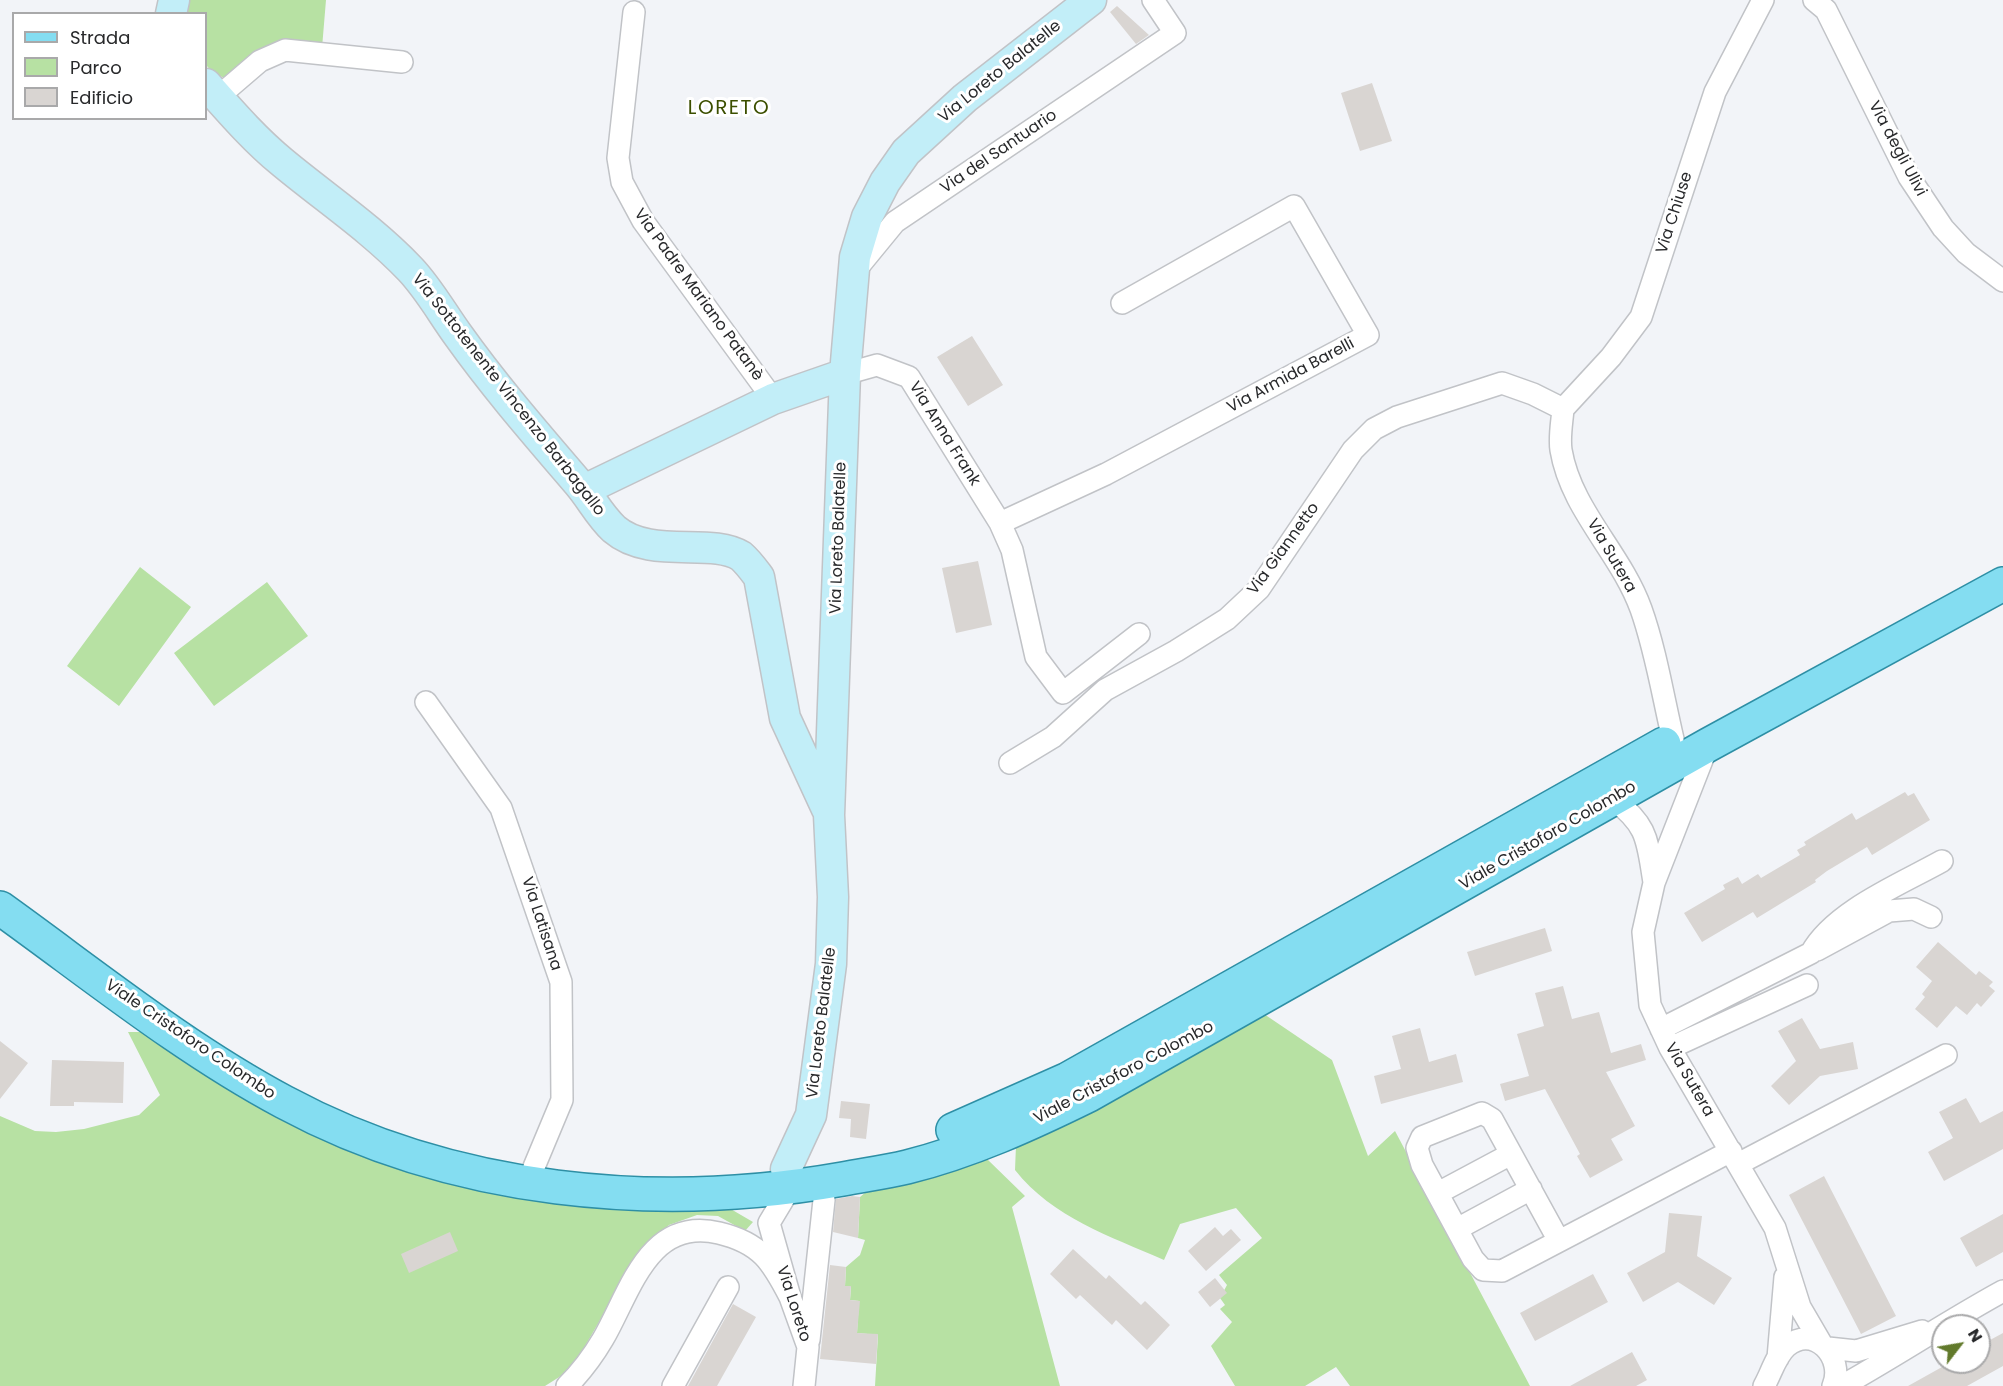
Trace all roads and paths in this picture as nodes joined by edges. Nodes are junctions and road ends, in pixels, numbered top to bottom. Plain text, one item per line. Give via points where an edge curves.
1 (1091, 0) edge
2 (1153, 0) edge
3 (1763, 0) edge
4 (1814, 0) edge
5 (634, 12) dead end
6 (402, 62) dead end
7 (212, 91) edge
8 (852, 274) junction
9 (2003, 281) edge
10 (1122, 303) dead end
11 (844, 374) junction
12 (773, 399) junction
13 (1563, 409) junction
14 (584, 490) junction
15 (1000, 523) junction
16 (2003, 559) edge
17 (2003, 584) edge
18 (1139, 634) dead end
19 (1063, 693) junction
20 (426, 702) dead end
21 (1073, 716) junction
22 (1673, 739) junction
23 (1708, 745) junction
24 (1010, 764) dead end
25 (1613, 800) junction
26 (829, 815) junction
27 (1942, 861) dead end
28 (1654, 883) junction
29 (0, 893) edge
30 (0, 908) edge
31 (1931, 917) dead end
32 (1811, 953) junction
33 (1806, 985) dead end
34 (1665, 1038) junction
35 (1946, 1054) dead end
36 (1511, 1154) junction
37 (1734, 1157) junction
38 (534, 1167) junction
39 (788, 1178) junction
40 (1531, 1189) junction
41 (719, 1193) junction
42 (1437, 1193) junction
43 (824, 1200) dead end
44 (769, 1223) junction
45 (1457, 1229) junction
46 (1559, 1241) junction
47 (745, 1242) junction
48 (1786, 1264) junction
49 (728, 1287) dead end
50 (2003, 1292) edge
51 (790, 1297) junction
52 (1962, 1314) edge
53 (1931, 1328) edge
54 (1931, 1332) edge
55 (1824, 1346) junction
56 (808, 1347) junction
57 (1777, 1361) junction
58 (567, 1386) edge
59 (673, 1386) edge
60 (804, 1386) edge
61 (1764, 1386) edge
62 (1780, 1386) edge
63 (1833, 1386) edge
64 (1842, 1386) edge

1 - 8 street, Via Loreto Balatelle via 965,98 906,152 867,218
2 - 8 street, Via del Santuario via 1175,33 895,222
3 - 13 street, Via Chiuse via 1715,92 1641,317
4 - 9 street, Via degli Ulivi via 1826,10 1909,177 1943,228 1966,253
5 - 12 street, Via Padre Mariano Patanè via 618,159 622,182 643,221
6 - 7 street via 285,50
7 - 14 street, Via Sottotenente Vincenzo Barbagallo via 280,160 410,269 514,409
8 - 11 street, Via Loreto Balatelle
10 - 15 street, Via Armida Barelli via 1294,206 1368,335 1106,474
11 - 12 street, Via Anna Frank
11 - 15 street, Via Anna Frank via 877,365 909,377
11 - 26 street, Via Loreto Balatelle
12 - 14 street, Via Anna Frank
13 - 21 street, Via Giannetto via 1502,383 1397,417 1374,429 1353,450 1258,589 1227,619 1105,690
13 - 22 street, Via Sutera via 1561,448 1568,477 1579,502 1623,569 1642,610
14 - 26 street, Via Sottotenente Vincenzo Barbagallo via 603,519 641,542 723,550 739,555 750,565 759,577 785,718
15 - 19 street, Via Anna Frank via 1012,550 1036,657
16 - 22 main road, Viale Cristoforo Colombo
17 - 23 main road, Viale Cristoforo Colombo
18 - 19 street
19 - 21 street, Via Anna Frank
20 - 38 street, Via Latisana via 501,808 561,982 562,1100
21 - 24 street, Via Giannetto via 1053,737
22 - 39 main road, Viale Cristoforo Colombo via 1068,1079 954,1130
23 - 25 main road, Viale Cristoforo Colombo
23 - 28 street
25 - 28 street via 1634,815 1646,834
25 - 39 main road, Viale Cristoforo Colombo via 1033,1123 906,1167
26 - 39 street, Via Loreto Balatelle via 833,897 823,1038 811,1115
27 - 32 street via 1835,922
28 - 34 street, Via Sutera via 1643,932 1650,1005
29 - 38 main road, Viale Cristoforo Colombo via 152,1002 286,1086 344,1115 418,1141 487,1160
30 - 41 main road, Viale Cristoforo Colombo via 234,1073 343,1131 420,1158 489,1176 569,1189
31 - 32 street via 1914,909 1889,911
32 - 34 street
33 - 34 street
34 - 37 street, Via Sutera
35 - 37 street
36 - 40 street
36 - 42 street
36 - 42 street via 1492,1119 1482,1113 1422,1137 1417,1148
37 - 46 street
37 - 48 street, Via Sutera via 1775,1227
38 - 39 main road, Viale Cristoforo Colombo via 638,1176
39 - 41 main road, Viale Cristoforo Colombo
39 - 44 street
40 - 45 street
40 - 46 street
41 - 44 street via 756,1207
42 - 45 street
43 - 56 street
44 - 47 street
44 - 51 street, Via Loreto
45 - 46 street via 1483,1270 1502,1271
47 - 51 street via 765,1254
47 - 58 street via 708,1230 670,1238 636,1273 604,1337
48 - 55 street, Via Sutera via 1800,1307
48 - 57 street
49 - 59 street
50 - 52 street
51 - 56 street, Via Loreto
53 - 55 street via 1856,1351
54 - 64 street
55 - 57 street via 1800,1340 1786,1346
55 - 63 street, Via Sutera via 1836,1362
56 - 60 street, Via Loreto
57 - 61 street
57 - 62 street

